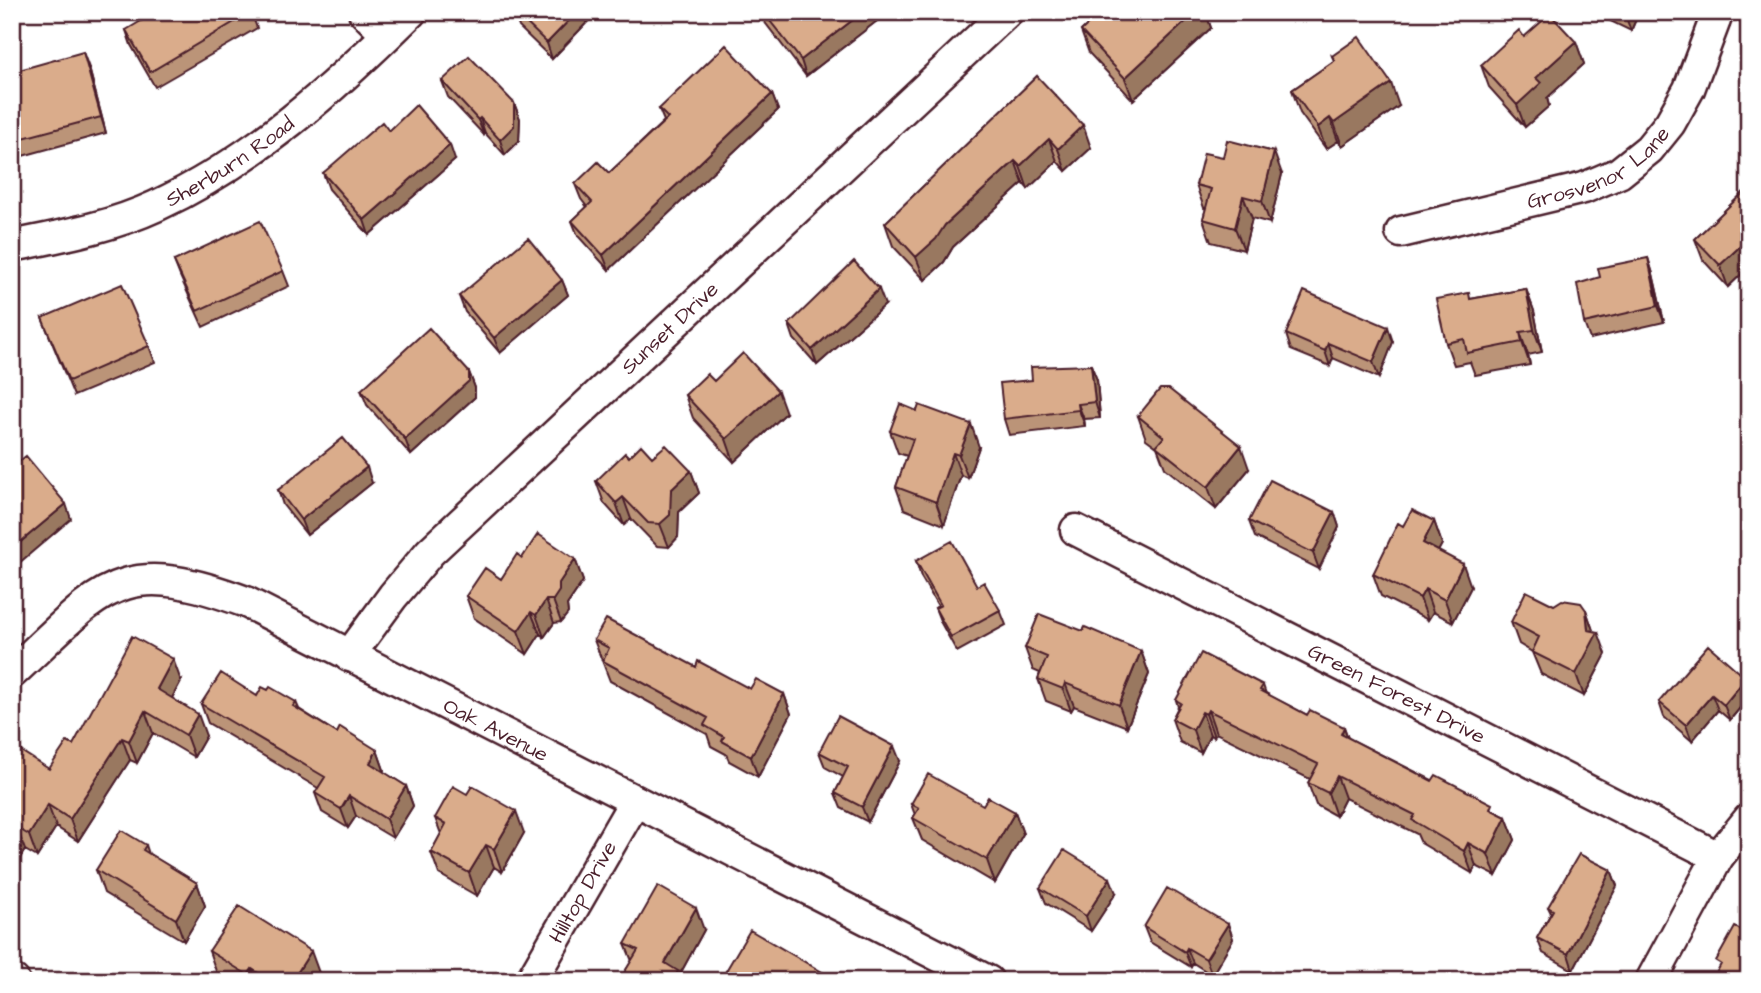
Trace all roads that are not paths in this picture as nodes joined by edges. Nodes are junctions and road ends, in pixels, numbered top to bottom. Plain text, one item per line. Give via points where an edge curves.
1 (364, 12) edge
2 (411, 12) edge
3 (1007, 12) edge
4 (1718, 12) edge
5 (387, 35) junction
6 (1401, 232) dead end
7 (12, 246) edge
8 (1076, 530) dead end
9 (349, 656) junction
10 (12, 673) edge
11 (635, 801) junction
12 (1747, 823) edge
13 (1718, 856) junction
14 (531, 981) edge
15 (988, 981) edge
16 (1651, 981) edge

1 - 5 street
2 - 5 street, Sherburn Road
3 - 9 street, Sunset Drive via 430,552
4 - 6 street, Grosvenor Lane via 1689,89 1670,123 1649,149 1619,173 1584,188
5 - 7 street, Sherburn Road via 289,125 229,169 155,207 80,232
8 - 13 street, Green Forest Drive
9 - 10 street, Oak Avenue via 246,602 164,578 134,580 98,594
9 - 11 street, Oak Avenue
11 - 14 street, Hilltop Drive
11 - 15 street, Oak Avenue
12 - 13 street
13 - 16 street

